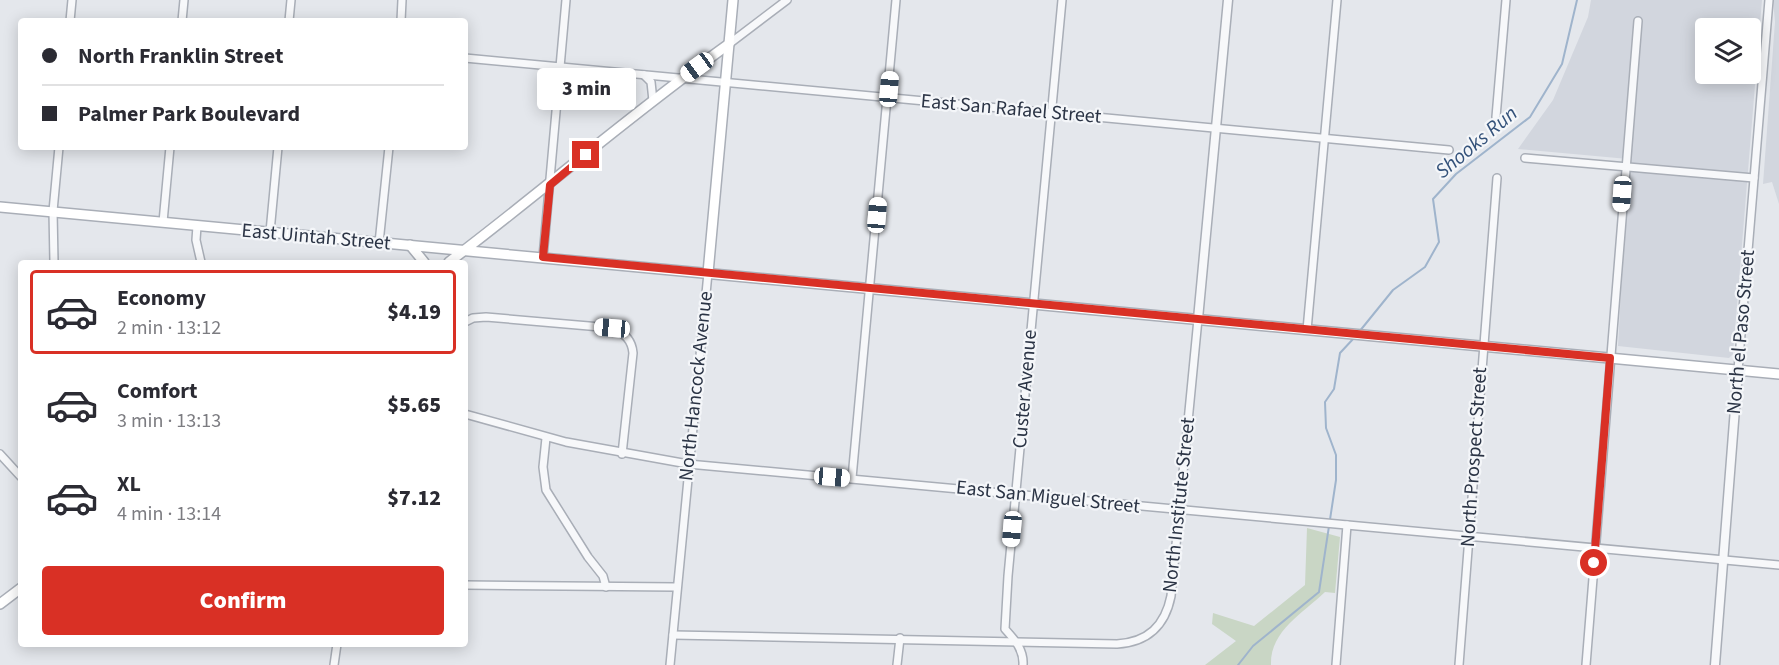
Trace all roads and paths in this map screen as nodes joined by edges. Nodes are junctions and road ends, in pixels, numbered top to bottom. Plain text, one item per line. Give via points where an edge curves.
1 (72, 0) edge
2 (184, 0) edge
3 (291, 0) edge
4 (402, 0) edge
5 (566, 0) edge
6 (733, 0) edge
7 (786, 0) edge
8 (896, 0) edge
9 (1062, 0) edge
10 (1228, 0) edge
11 (1337, 0) edge
12 (1506, 0) edge
13 (1769, 0) edge
14 (70, 18) edge
15 (182, 18) edge
16 (289, 18) edge
17 (400, 18) edge
18 (1638, 21) dead end
19 (729, 45) junction
20 (468, 58) edge
21 (560, 67) junction
22 (644, 75) junction
23 (681, 78) junction
24 (726, 82) junction
25 (888, 97) junction
26 (653, 100) junction
27 (1051, 113) junction
28 (1496, 117) dead end
29 (1216, 129) junction
30 (1323, 139) junction
31 (59, 150) edge
32 (170, 150) edge
33 (278, 150) edge
34 (388, 150) edge
35 (1449, 150) dead end
36 (1525, 158) dead end
37 (1625, 166) junction
38 (1497, 178) dead end
39 (1754, 178) junction
40 (550, 185) junction
41 (0, 207) edge
42 (53, 211) junction
43 (163, 222) junction
44 (197, 225) junction
45 (270, 232) junction
46 (379, 243) junction
47 (410, 245) junction
48 (466, 250) junction
49 (543, 257) junction
50 (54, 260) edge
51 (201, 260) edge
52 (422, 260) edge
53 (452, 260) edge
54 (708, 273) junction
55 (870, 289) junction
56 (1033, 304) junction
57 (1198, 319) junction
58 (468, 320) edge
59 (1306, 330) junction
60 (1483, 345) junction
61 (1610, 358) junction
62 (1738, 370) junction
63 (1779, 374) edge
64 (468, 415) edge
65 (546, 438) junction
66 (0, 454) edge
67 (622, 454) junction
68 (688, 464) junction
69 (18, 474) edge
70 (852, 478) junction
71 (1015, 494) junction
72 (1179, 510) junction
73 (1347, 525) junction
74 (1468, 536) junction
75 (1595, 547) junction
76 (1724, 561) junction
77 (1779, 565) edge
78 (468, 585) edge
79 (606, 587) junction
80 (676, 588) junction
81 (18, 590) edge
82 (0, 604) edge
83 (673, 634) junction
84 (900, 638) junction
85 (1017, 642) junction
86 (337, 647) edge
87 (334, 665) edge
88 (670, 665) edge
89 (897, 665) edge
90 (1023, 665) edge
91 (1336, 665) edge
92 (1459, 665) edge
93 (1586, 665) edge
94 (1715, 665) edge

1 - 14 street
2 - 15 street
3 - 16 street
4 - 17 street
5 - 21 street
6 - 19 main road, North Hancock Avenue
7 - 19 street
8 - 25 street
9 - 27 street, Custer Avenue
10 - 29 street, North Institute Street
11 - 30 street
12 - 28 street
13 - 39 street, North el Paso Street
18 - 37 street
19 - 23 main road
19 - 24 main road, North Hancock Avenue
20 - 21 street, East San Rafael Street
21 - 22 street, East San Rafael Street
21 - 40 street
22 - 23 street, East San Rafael Street
22 - 26 street via 651,81
23 - 24 street, East San Rafael Street
23 - 26 main road
24 - 25 street, East San Rafael Street
24 - 54 main road, North Hancock Avenue
25 - 27 street, East San Rafael Street
25 - 55 street
26 - 40 main road
27 - 29 street, East San Rafael Street
27 - 56 street, Custer Avenue
29 - 30 street, East San Rafael Street
29 - 57 street, North Institute Street
30 - 35 street, East San Rafael Street
30 - 59 street
31 - 42 street
32 - 43 street
33 - 45 street
34 - 46 street
36 - 37 street
37 - 39 street
37 - 61 street
38 - 60 street, North Prospect Street
39 - 62 street, North el Paso Street
40 - 48 main road
40 - 49 street
41 - 42 main road, East Uintah Street
42 - 43 main road, East Uintah Street
42 - 50 street
43 - 44 main road, East Uintah Street
44 - 45 main road, East Uintah Street
44 - 51 street
45 - 46 main road, East Uintah Street
46 - 47 main road, East Uintah Street
47 - 48 main road, East Uintah Street
47 - 52 main road
48 - 49 main road, East Uintah Street
48 - 53 main road
49 - 54 main road, East Uintah Street
54 - 55 main road, East Uintah Street
54 - 68 street, North Hancock Avenue
55 - 56 main road, East Uintah Street
55 - 70 street
56 - 57 main road, East Uintah Street
56 - 71 street, Custer Avenue
57 - 59 main road, East Uintah Street
57 - 72 street, North Institute Street
58 - 67 street via 486,317 612,328 624,335 633,352
59 - 60 main road, East Uintah Street
60 - 61 main road, East Uintah Street
60 - 74 street, North Prospect Street
61 - 62 main road, East Uintah Street
61 - 75 street
62 - 63 main road, East Uintah Street
62 - 76 street, North el Paso Street
64 - 65 street, East San Miguel Street
65 - 67 street, East San Miguel Street
65 - 79 street via 546,490 603,576
66 - 69 street
67 - 68 street, East San Miguel Street
68 - 70 street, East San Miguel Street
68 - 80 street, North Hancock Avenue
70 - 71 street, East San Miguel Street
71 - 72 street, East San Miguel Street
71 - 85 street, Custer Avenue via 1005,628
72 - 73 street, East San Miguel Street
72 - 85 street, North Institute Street via 1169,605 1162,622 1151,634 1117,644
73 - 74 street, East San Miguel Street
73 - 91 street
74 - 75 street, East San Miguel Street
74 - 92 street, North Prospect Street
75 - 76 street, East San Miguel Street
75 - 93 street
76 - 77 street, East San Miguel Street
76 - 94 street, North el Paso Street
78 - 79 street
79 - 80 street
80 - 83 street, North Hancock Avenue
81 - 82 main road
83 - 84 street, North Institute Street
83 - 88 street, North Hancock Avenue
84 - 85 street, North Institute Street
84 - 89 street
85 - 90 street, Custer Avenue via 1024,656
86 - 87 street

